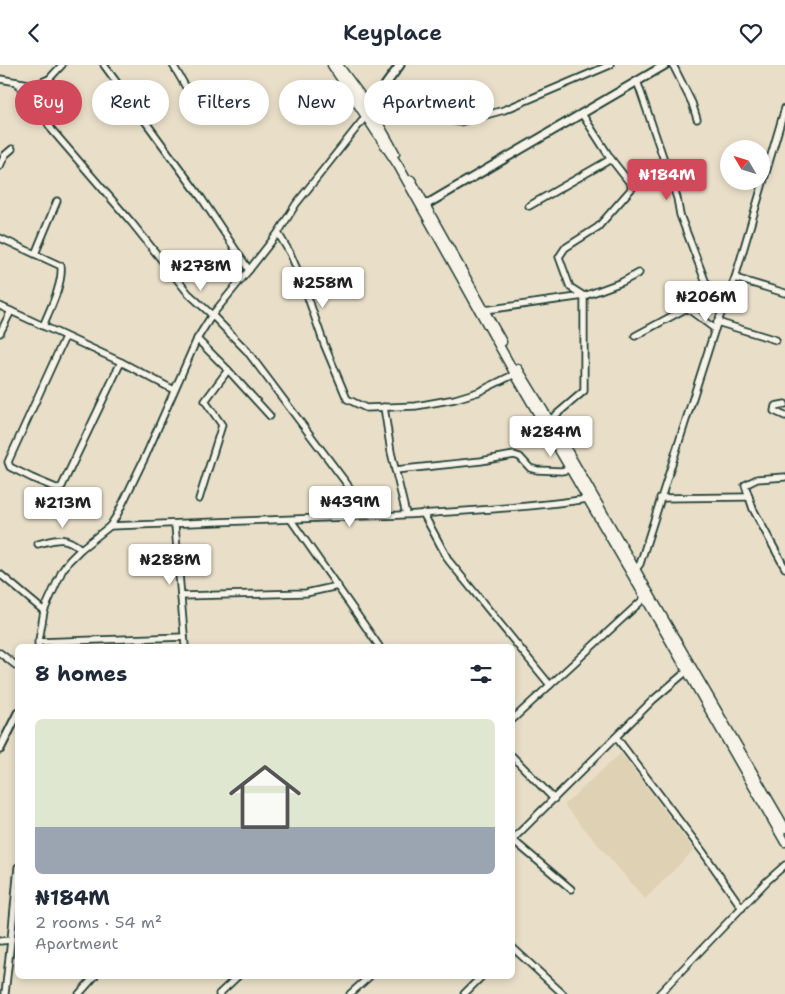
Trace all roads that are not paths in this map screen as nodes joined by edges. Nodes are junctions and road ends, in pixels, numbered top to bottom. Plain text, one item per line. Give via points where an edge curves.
1 (62, 65) edge
2 (104, 65) edge
3 (173, 65) edge
4 (332, 65) edge
5 (338, 65) edge
6 (400, 65) edge
7 (610, 65) edge
8 (673, 65) edge
9 (660, 66) edge
10 (0, 79) edge
11 (47, 80) edge
12 (182, 80) edge
13 (389, 80) edge
14 (637, 81) junction
15 (15, 83) edge
16 (364, 100) edge
17 (785, 108) edge
18 (364, 113) edge
19 (494, 113) edge
20 (582, 114) junction
21 (364, 119) edge
22 (697, 119) dead end
23 (49, 125) edge
24 (372, 125) edge
25 (379, 125) edge
26 (12, 149) dead end
27 (611, 159) junction
28 (0, 165) edge
29 (57, 201) dead end
30 (529, 205) dead end
31 (424, 206) junction
32 (278, 233) junction
33 (0, 238) edge
34 (35, 254) junction
35 (249, 270) junction
36 (639, 273) dead end
37 (736, 278) junction
38 (785, 293) edge
39 (584, 296) junction
40 (725, 301) junction
41 (0, 306) edge
42 (485, 310) junction
43 (11, 311) junction
44 (212, 315) junction
45 (716, 325) junction
46 (43, 326) junction
47 (0, 333) edge
48 (635, 336) dead end
49 (65, 337) junction
50 (197, 339) junction
51 (776, 340) dead end
52 (121, 362) junction
53 (228, 370) junction
54 (515, 374) junction
55 (174, 390) junction
56 (785, 404) edge
57 (384, 407) junction
58 (785, 415) edge
59 (270, 416) dead end
60 (550, 420) junction
61 (395, 469) junction
62 (571, 469) junction
63 (785, 477) edge
64 (749, 497) junction
65 (660, 498) junction
66 (199, 499) dead end
67 (588, 499) junction
68 (423, 513) junction
69 (406, 514) junction
70 (365, 515) junction
71 (291, 520) junction
72 (175, 525) junction
73 (110, 526) junction
74 (38, 545) dead end
75 (81, 549) junction
76 (785, 568) edge
77 (636, 569) junction
78 (0, 574) edge
79 (338, 586) junction
80 (647, 595) junction
81 (181, 596) junction
82 (44, 611) junction
83 (184, 637) junction
84 (110, 643) edge
85 (38, 644) edge
86 (185, 644) edge
87 (378, 644) edge
88 (0, 653) edge
89 (15, 665) edge
90 (687, 671) junction
91 (550, 685) junction
92 (515, 717) edge
93 (15, 719) edge
94 (616, 737) junction
95 (0, 749) edge
96 (515, 759) edge
97 (554, 799) junction
98 (785, 828) edge
99 (515, 838) edge
100 (785, 841) edge
101 (515, 842) edge
102 (785, 865) edge
103 (571, 889) dead end
104 (15, 904) edge
105 (742, 908) junction
106 (11, 940) junction
107 (0, 941) edge
108 (515, 950) edge
109 (92, 979) edge
110 (230, 979) edge
111 (235, 979) edge
112 (367, 979) edge
113 (479, 979) edge
114 (232, 982) junction
115 (466, 993) edge
116 (5, 994) edge
117 (79, 994) edge
118 (219, 994) edge
119 (350, 994) edge
120 (563, 994) edge
121 (659, 994) edge

1 - 11 street
2 - 35 street via 202,199
3 - 12 street
4 - 18 main road
5 - 16 main road
6 - 13 street
7 - 19 street
8 - 22 street
9 - 14 street
10 - 15 street
14 - 20 street
14 - 40 street via 688,238 709,287
17 - 37 street
20 - 27 street
20 - 31 street
21 - 32 street
23 - 44 street via 188,293
24 - 31 main road
25 - 31 main road
26 - 28 street
27 - 30 street
27 - 39 street via 633,187 598,227 565,248 559,257 570,287
29 - 34 street
31 - 42 main road
31 - 54 main road
32 - 35 street
32 - 57 street via 303,283 346,397 366,408
33 - 34 street
34 - 46 street via 61,266 62,271
35 - 44 street
36 - 39 street
37 - 38 street
37 - 40 street
39 - 42 street
39 - 60 street via 584,391
40 - 45 street
41 - 43 street
42 - 60 main road
43 - 46 street
43 - 47 street
44 - 50 street
44 - 70 street via 276,389 347,483
45 - 48 street via 687,308
45 - 51 street
45 - 65 street
46 - 49 street
49 - 52 street
49 - 52 street via 8,461 10,467 32,478 56,488 62,486
50 - 53 street
50 - 55 street
52 - 55 street
53 - 59 street
53 - 66 street via 205,401 222,425
54 - 57 street via 455,399 416,406
54 - 62 main road
55 - 73 street via 124,503
56 - 58 street via 775,406 774,411
57 - 61 street
60 - 77 main road
61 - 62 street via 514,455 537,470
61 - 69 street
62 - 67 main road
63 - 64 street via 757,479 745,485
64 - 65 street
64 - 76 street
65 - 77 street
67 - 68 street via 477,511
67 - 80 main road
68 - 69 street
68 - 91 street via 449,561
69 - 70 street
70 - 71 street
71 - 72 street
71 - 79 street
72 - 73 street
72 - 81 street
73 - 75 street
74 - 75 street via 65,539
75 - 82 street via 62,571
77 - 80 main road
78 - 82 street
79 - 81 street via 306,593
79 - 87 street
80 - 90 main road
80 - 91 street
80 - 98 main road
81 - 83 street
82 - 85 street
83 - 84 street
83 - 86 street
84 - 85 street
88 - 89 street
90 - 94 street
90 - 100 main road
91 - 92 street
93 - 95 street
94 - 97 street
94 - 105 street
96 - 97 street
97 - 99 street
101 - 103 street
102 - 105 street
104 - 106 street
105 - 121 street
106 - 107 street
106 - 116 street
108 - 120 street
109 - 117 street
110 - 114 street
111 - 114 street
112 - 119 street
113 - 115 street
114 - 118 street

